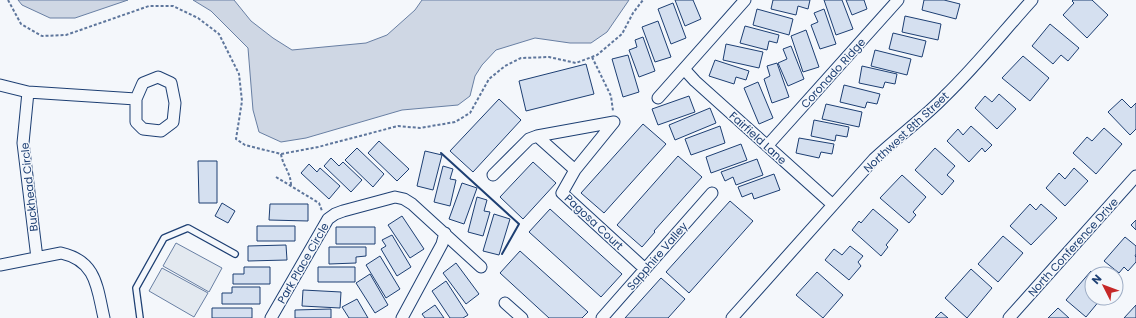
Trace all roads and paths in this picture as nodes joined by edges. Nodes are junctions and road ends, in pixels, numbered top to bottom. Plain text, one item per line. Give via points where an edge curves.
1 (8, 0) edge
2 (643, 0) edge
3 (898, 0) edge
4 (1032, 0) edge
5 (740, 2) edge
6 (592, 57) junction
7 (684, 69) junction
8 (0, 85) edge
9 (28, 92) junction
10 (658, 98) dead end
11 (136, 99) junction
12 (614, 122) junction
13 (537, 136) junction
14 (767, 146) junction
15 (281, 154) junction
16 (575, 170) junction
17 (493, 175) dead end
18 (1136, 176) edge
19 (276, 177) dead end
20 (291, 186) junction
21 (712, 193) dead end
22 (833, 205) junction
23 (328, 220) junction
24 (444, 233) junction
25 (235, 254) dead end
26 (37, 258) junction
27 (0, 265) edge
28 (481, 267) dead end
29 (645, 269) junction
30 (505, 303) dead end
31 (104, 318) edge
32 (140, 318) edge
33 (272, 318) edge
34 (402, 318) edge
35 (522, 318) edge
36 (602, 318) edge
37 (732, 318) edge
38 (1009, 318) edge

1 - 15 path via 21,24 42,36 66,35 149,6 173,6 198,18 219,34 239,74 242,101 236,139
2 - 6 path via 622,34 598,55
3 - 14 street, Coronado Ridge
4 - 22 street, Northwest 8th Street via 947,95 890,144
5 - 7 street
6 - 12 path via 611,96
6 - 15 path via 576,63 549,57 521,58 504,66 489,79 470,113 455,122 420,128 398,126
7 - 10 street
7 - 14 street, Fairfield Lane
8 - 9 street
9 - 11 street
9 - 26 street, Buckhead Circle via 24,143
11 - 11 street via 136,122 143,129 162,131 173,122 175,103 170,83 158,77 143,83
12 - 13 street
12 - 16 street, Pagosa Court
13 - 16 street
13 - 17 street via 529,139
14 - 22 street, Fairfield Lane
15 - 20 path via 291,177
16 - 29 street, Pagosa Court via 562,193
18 - 38 street, North Conference Drive
19 - 20 path
20 - 23 path via 319,203 323,215
21 - 29 street, Sapphire Valley
22 - 37 street, Northwest 8th Street
23 - 24 street, Park Place Circle via 343,211 395,197 412,204
23 - 33 street, Park Place Circle
24 - 28 street, Park Place Circle
24 - 34 street via 442,244
25 - 32 lane via 188,228 164,238 136,288
26 - 27 street
26 - 31 street via 61,253 74,257 86,265 96,281
29 - 36 street, Sapphire Valley
30 - 35 street

